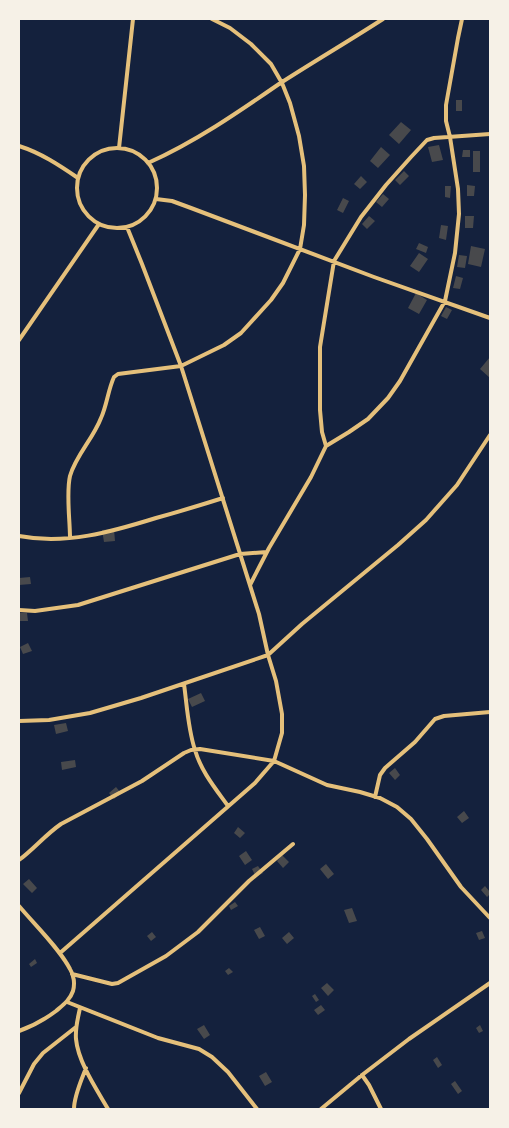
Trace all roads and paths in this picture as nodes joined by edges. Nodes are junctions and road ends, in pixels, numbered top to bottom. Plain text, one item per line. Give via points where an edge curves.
1 (133, 19) edge
2 (212, 19) edge
3 (383, 19) edge
4 (462, 19) edge
5 (282, 83) junction
6 (490, 134) edge
7 (450, 137) junction
8 (19, 146) edge
9 (119, 148) junction
10 (148, 164) junction
11 (78, 178) junction
12 (156, 199) junction
13 (99, 224) junction
14 (127, 227) junction
15 (300, 249) junction
16 (334, 261) junction
17 (445, 301) junction
18 (490, 318) edge
19 (19, 340) edge
20 (181, 366) junction
21 (490, 435) edge
22 (486, 442) junction
23 (326, 446) junction
24 (490, 447) edge
25 (223, 498) junction
26 (19, 536) edge
27 (70, 538) junction
28 (267, 552) junction
29 (240, 554) junction
30 (250, 585) junction
31 (19, 610) edge
32 (268, 655) junction
33 (184, 684) junction
34 (490, 712) edge
35 (19, 721) edge
36 (194, 750) junction
37 (274, 761) junction
38 (375, 796) junction
39 (228, 806) junction
40 (294, 844) dead end
41 (19, 860) edge
42 (19, 906) edge
43 (490, 918) edge
44 (60, 954) junction
45 (72, 974) junction
46 (490, 983) edge
47 (67, 1002) junction
48 (80, 1008) junction
49 (76, 1027) junction
50 (19, 1031) edge
51 (86, 1068) junction
52 (362, 1075) junction
53 (19, 1093) edge
54 (74, 1109) edge
55 (108, 1109) edge
56 (257, 1109) edge
57 (321, 1109) edge
58 (381, 1109) edge

1 - 9 street
2 - 5 street via 251,44 271,64
3 - 5 street
4 - 7 street via 446,105
5 - 10 street via 207,133
5 - 15 street via 290,103 304,166 304,218
6 - 7 street
7 - 16 street via 427,140 411,157 362,217
7 - 17 street via 459,214
8 - 11 street via 58,163
9 - 10 street via 135,153
9 - 11 street via 93,156
10 - 12 street via 156,181
11 - 13 street via 77,192 81,205
12 - 14 street via 145,217
12 - 15 street via 172,201
13 - 14 street
13 - 19 street
14 - 20 street
15 - 16 street
15 - 20 street via 283,283 241,333
16 - 17 street
16 - 23 street via 320,346 320,410
17 - 18 street
17 - 23 street via 388,398 368,419
20 - 25 street
20 - 27 street via 114,377 102,418 70,476
21 - 22 street
22 - 24 street
22 - 32 street via 457,485 426,520
23 - 28 street
25 - 27 street via 136,524
25 - 29 street
26 - 27 street
28 - 29 street
28 - 30 street
29 - 30 street
29 - 31 street via 78,605
30 - 32 street
32 - 33 street
32 - 37 street via 282,714 282,733
33 - 35 street via 90,713
33 - 36 street
34 - 38 street via 435,719 385,768
36 - 37 street
36 - 39 street via 208,779
36 - 41 street via 60,824
37 - 38 street via 327,785
37 - 39 street
38 - 43 street via 397,807 411,819 461,888
39 - 44 street
40 - 45 street via 249,881 198,932 166,956 118,984
42 - 44 street
44 - 45 street
45 - 47 street via 73,992
46 - 52 street
47 - 48 street
47 - 50 street via 43,1021
48 - 49 street
48 - 56 street via 212,1056
49 - 51 street via 76,1040
49 - 53 street via 34,1064
51 - 54 street
51 - 55 street
52 - 57 street
52 - 58 street

